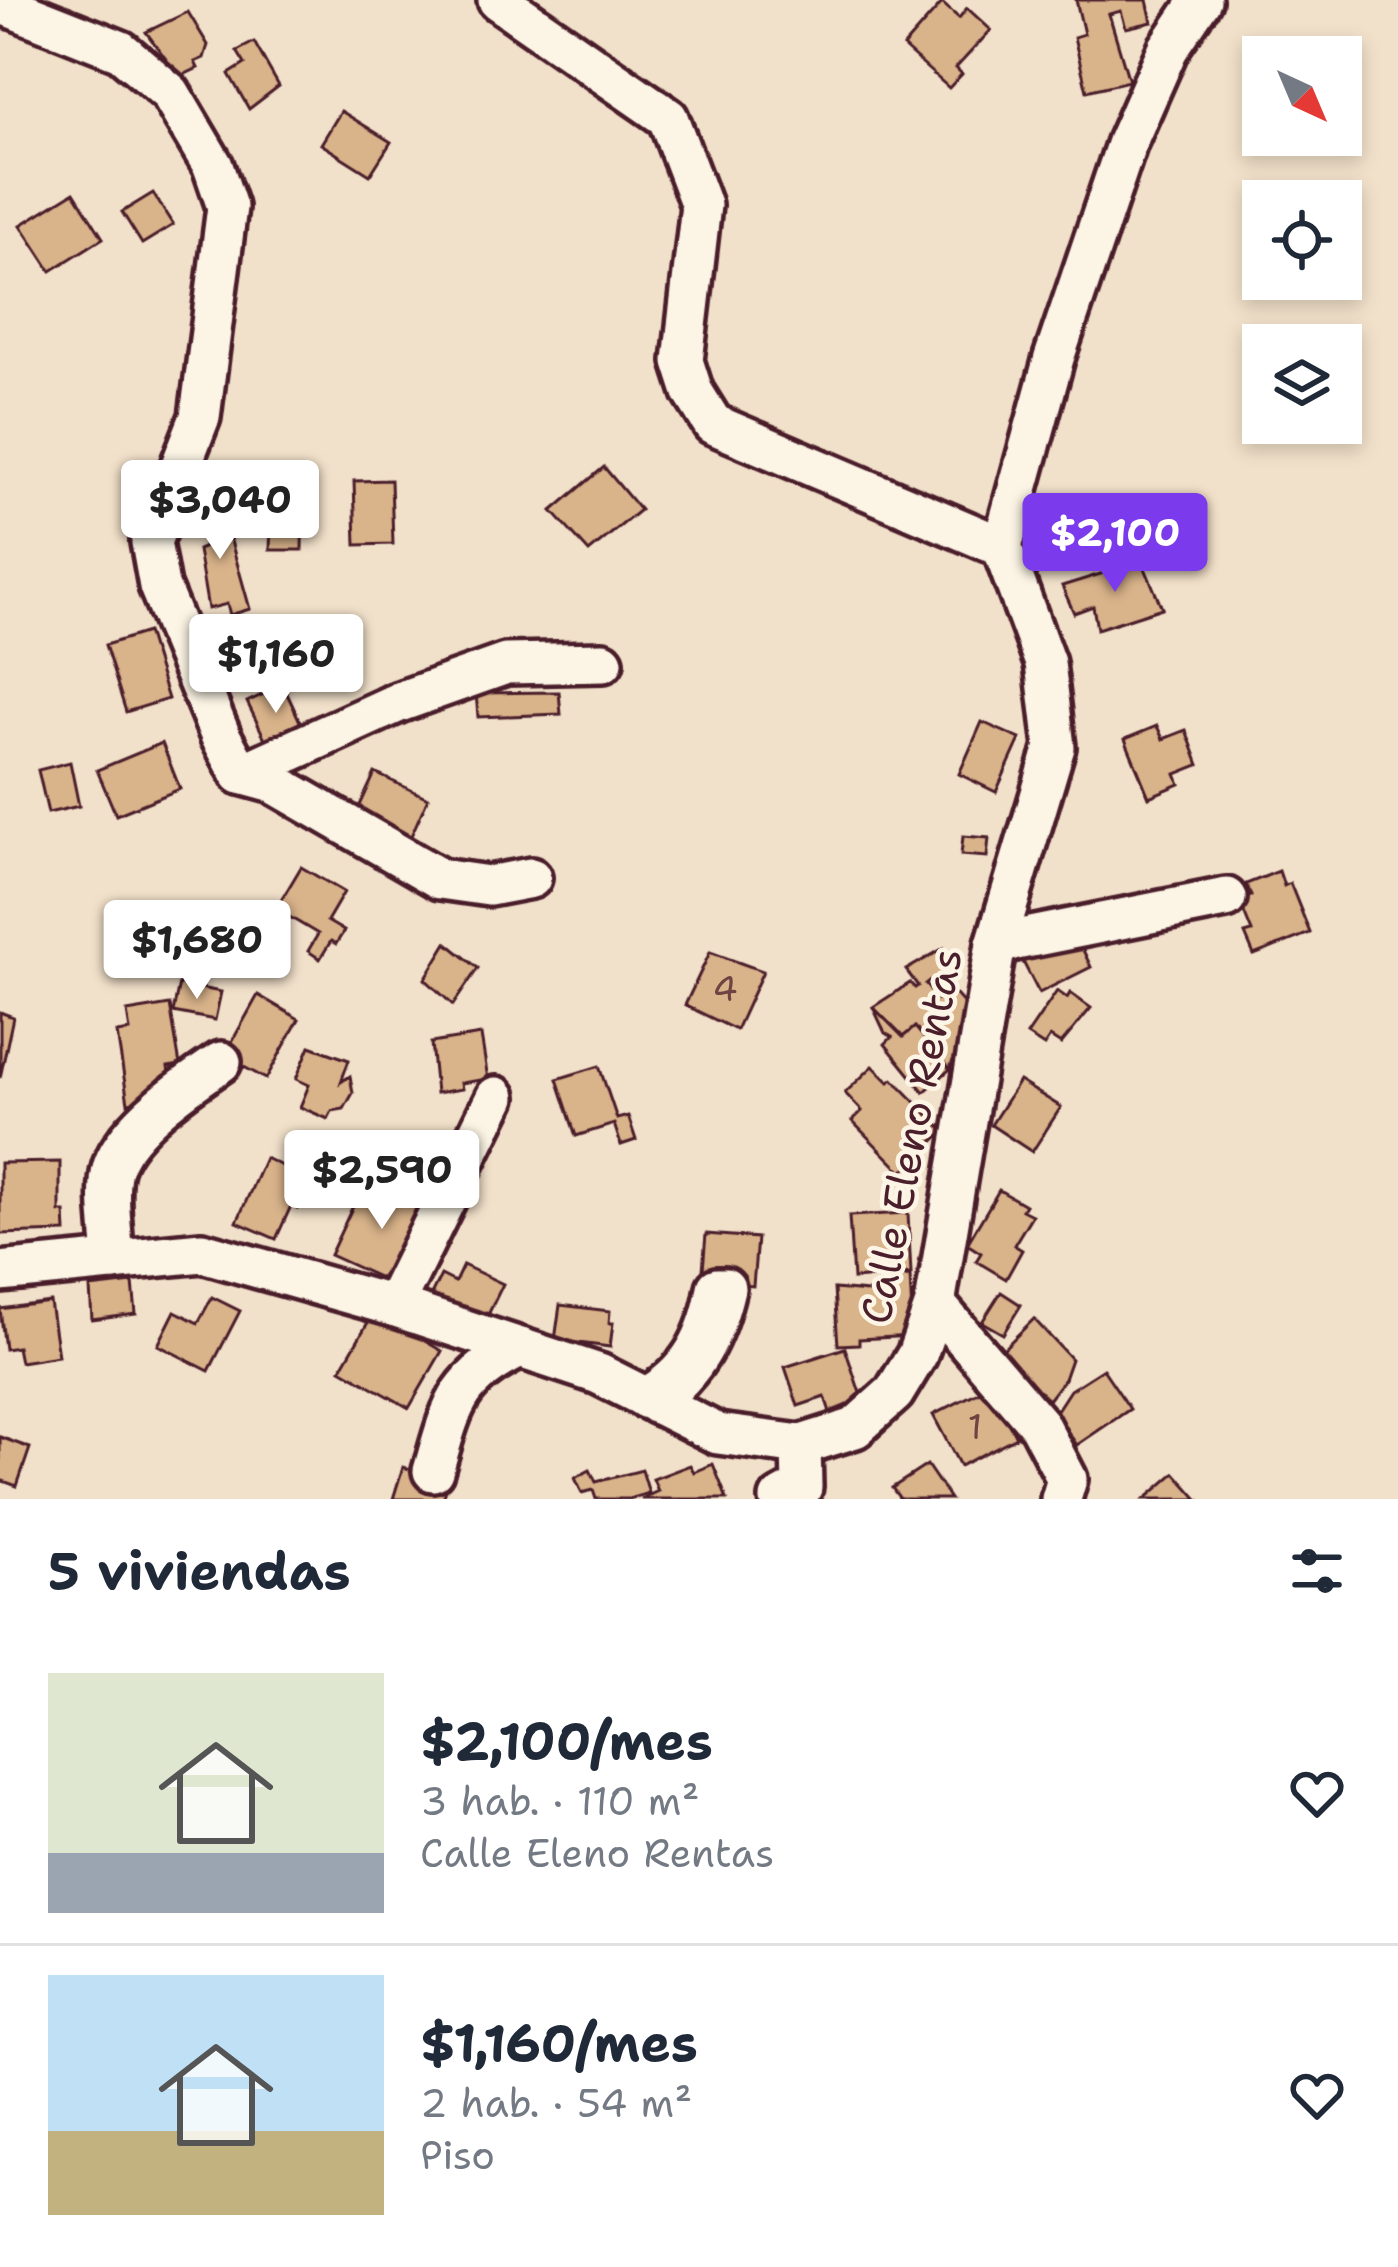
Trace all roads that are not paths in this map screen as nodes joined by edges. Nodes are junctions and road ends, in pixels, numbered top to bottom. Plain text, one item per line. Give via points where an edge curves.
1 (498, 0) edge
2 (1201, 0) edge
3 (0, 3) edge
4 (1002, 547) junction
5 (603, 662) dead end
6 (241, 774) junction
7 (531, 878) dead end
8 (1226, 898) dead end
9 (996, 944) junction
10 (221, 1062) dead end
11 (496, 1097) dead end
12 (114, 1261) junction
13 (0, 1272) edge
14 (935, 1304) junction
15 (393, 1306) junction
16 (520, 1348) junction
17 (801, 1445) junction
18 (433, 1471) dead end
19 (780, 1499) edge
20 (1061, 1499) edge

1 - 4 street via 668,118 701,205 683,361 713,424
2 - 4 street via 1168,49 1127,142 1054,358
3 - 6 street via 121,51 170,93 227,207 200,417 151,542 159,586
4 - 9 street, Calle Eleno Rentas via 1045,663 1055,747
5 - 6 street via 506,664 398,701
6 - 7 street via 274,783 440,879 489,886
8 - 9 street
9 - 14 street, Calle Eleno Rentas
10 - 12 street via 142,1124 113,1167
11 - 15 street
12 - 13 street, Calle Eleno Rentas
12 - 15 street, Calle Eleno Rentas via 202,1252
14 - 17 street, Calle Eleno Rentas via 894,1394 855,1428
14 - 20 street via 1040,1425 1067,1479
15 - 16 street, Calle Eleno Rentas
16 - 17 street, Calle Eleno Rentas via 599,1374 718,1434
16 - 18 street via 465,1382
17 - 19 street via 802,1487

